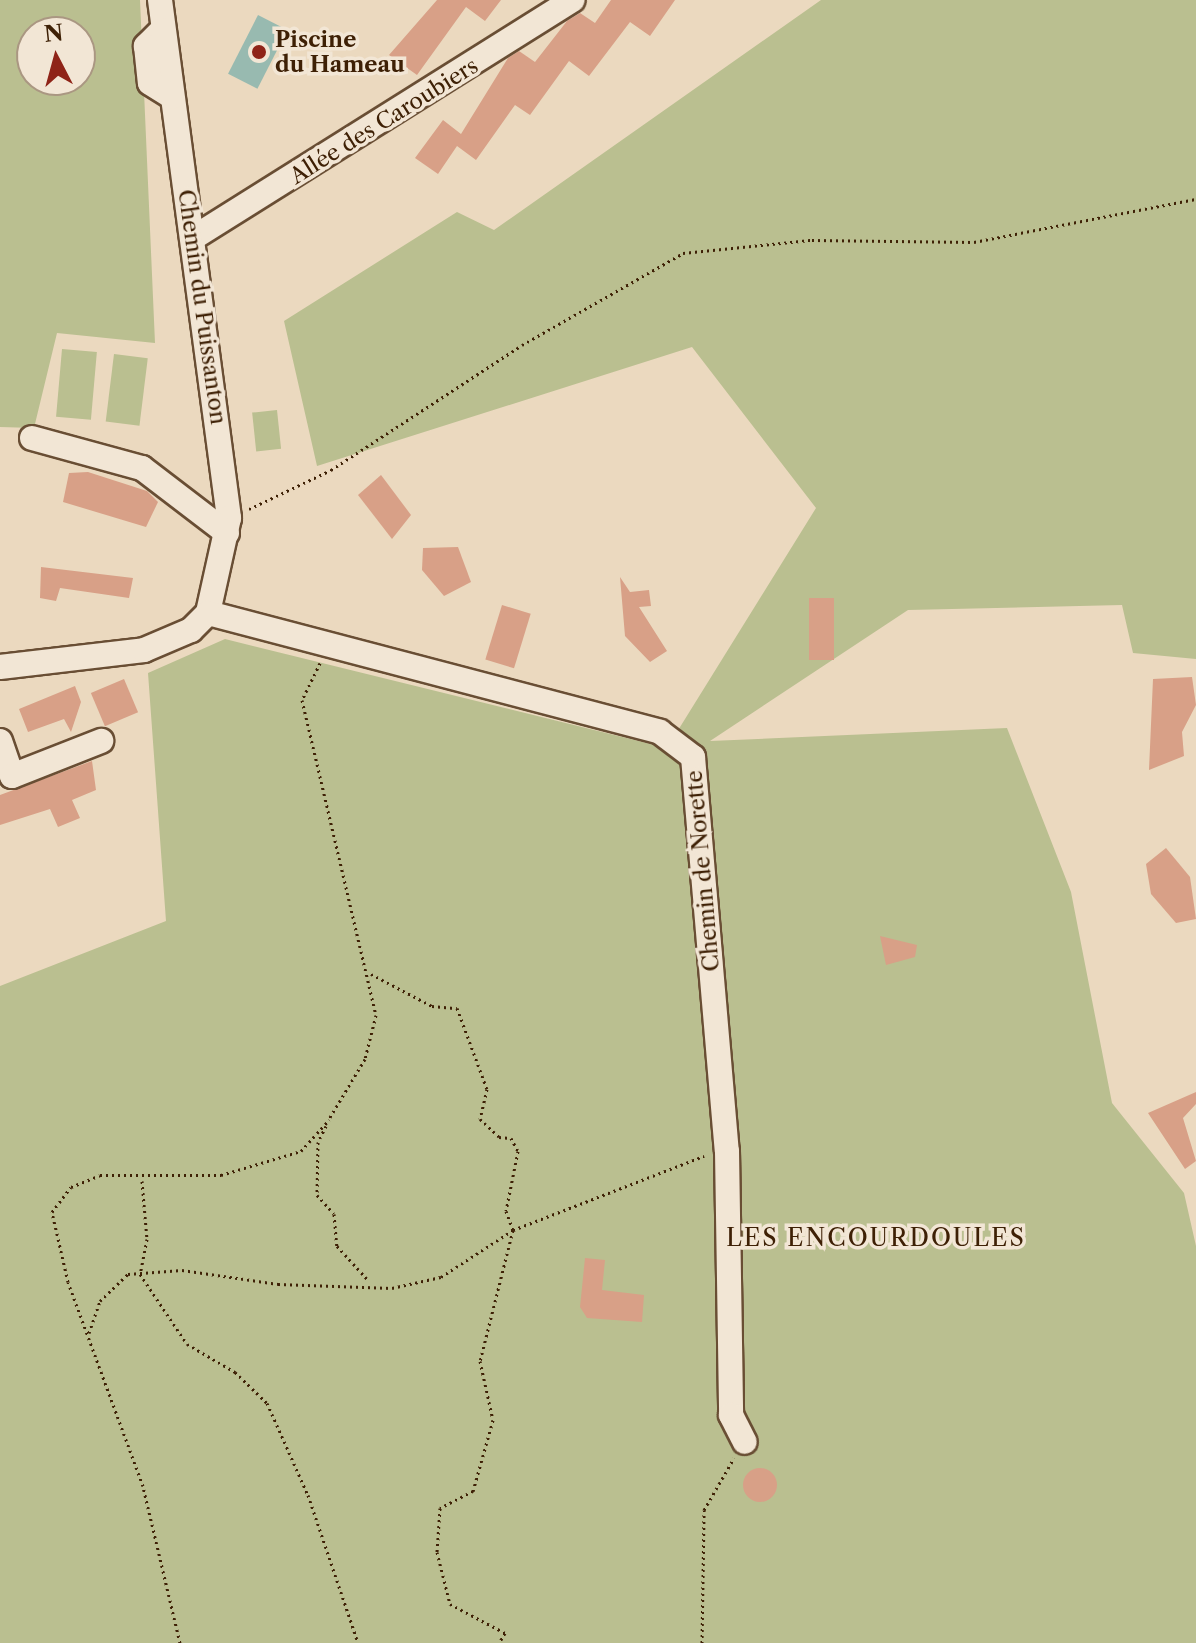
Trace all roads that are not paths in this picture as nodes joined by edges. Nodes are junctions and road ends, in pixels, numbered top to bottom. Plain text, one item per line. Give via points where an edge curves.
1 (160, 0) edge
2 (573, 0) edge
3 (193, 238) junction
4 (32, 438) dead end
5 (228, 526) junction
6 (208, 613) junction
7 (0, 667) edge
8 (0, 741) edge
9 (101, 741) dead end
10 (6, 779) edge
11 (745, 1442) road end

1 - 3 street, Chemin du Puissanton
2 - 3 street, Allée des Caroubiers
3 - 5 street, Chemin du Puissanton
4 - 5 street via 142,468
5 - 6 street, Chemin du Puissanton
6 - 7 street via 191,630 144,650
6 - 11 street, Chemin de Norette via 326,649 660,732 693,757 727,1151 731,1415
8 - 10 street
9 - 10 street

